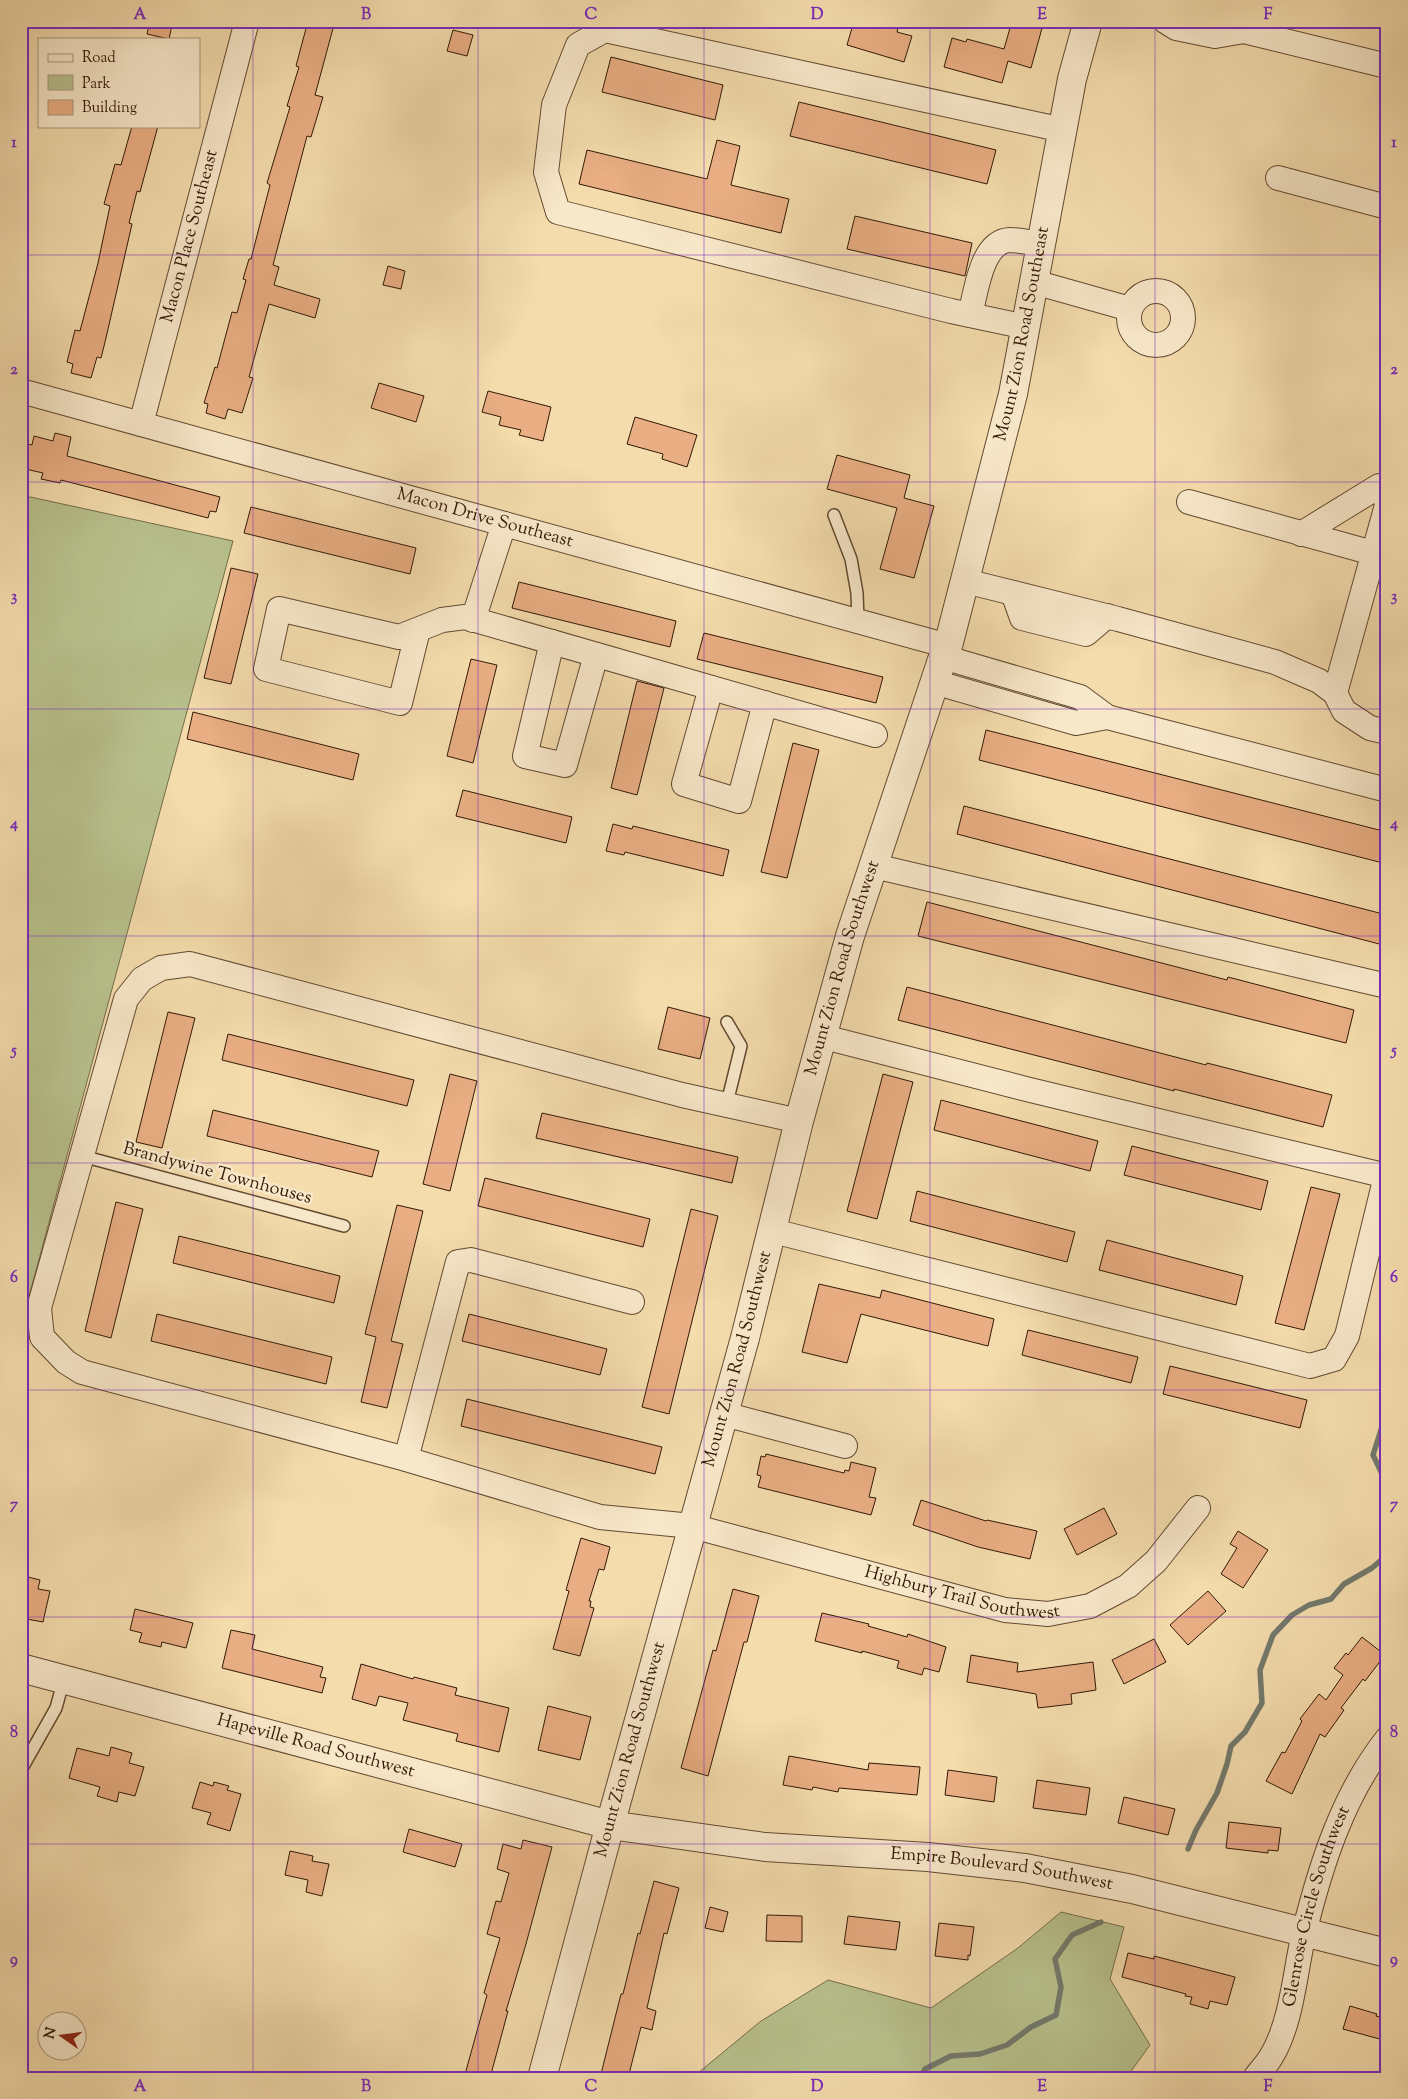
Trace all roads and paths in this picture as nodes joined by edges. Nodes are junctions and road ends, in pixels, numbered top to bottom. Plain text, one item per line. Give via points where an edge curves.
1 (246, 21) edge
2 (1088, 21) edge
3 (1165, 21) edge
4 (1387, 66) edge
5 (1063, 130) junction
6 (1278, 178) dead end
7 (1387, 207) edge
8 (1042, 244) junction
9 (1034, 282) junction
10 (1130, 309) dead end
11 (970, 315) junction
12 (1026, 327) junction
13 (21, 391) edge
14 (141, 424) junction
15 (1189, 502) dead end
16 (1387, 503) edge
17 (834, 516) dead end
18 (504, 524) junction
19 (1301, 534) junction
20 (1373, 553) junction
21 (965, 581) junction
22 (1013, 593) junction
23 (1063, 607) junction
24 (1107, 616) junction
25 (473, 620) junction
26 (858, 621) junction
27 (418, 630) junction
28 (552, 642) junction
29 (945, 651) junction
30 (596, 655) junction
31 (934, 682) junction
32 (711, 688) junction
33 (1335, 693) junction
34 (765, 703) junction
35 (1107, 717) junction
36 (1387, 732) edge
37 (875, 735) dead end
38 (1387, 790) edge
39 (874, 866) junction
40 (1387, 986) edge
41 (727, 1022) dead end
42 (824, 1037) junction
43 (727, 1103) junction
44 (799, 1121) junction
45 (82, 1156) junction
46 (1386, 1176) edge
47 (344, 1226) dead end
48 (773, 1231) junction
49 (632, 1302) dead end
50 (724, 1414) junction
51 (845, 1446) dead end
52 (406, 1459) junction
53 (1198, 1508) dead end
54 (692, 1526) junction
55 (21, 1668) edge
56 (64, 1680) junction
57 (1387, 1739) edge
58 (21, 1770) edge
59 (610, 1825) junction
60 (1304, 1932) junction
61 (1387, 1953) edge
62 (542, 2078) edge
63 (1255, 2078) edge

1 - 14 street, Macon Place Southeast
2 - 5 street, Mount Zion Road Southeast via 1072,79
3 - 4 street via 1176,28 1215,36 1244,31
5 - 8 street, Mount Zion Road Southeast
5 - 11 street via 605,30 578,45 554,105 547,162 546,172 558,212
6 - 7 street
8 - 9 street, Mount Zion Road Southeast
8 - 11 street via 1009,240 994,247 982,266
9 - 10 street
9 - 12 street, Mount Zion Road Southeast
11 - 12 street
12 - 21 street, Mount Zion Road Southeast via 1013,394
13 - 14 street, Macon Drive Southeast
14 - 18 street, Macon Drive Southeast
15 - 19 street
16 - 19 street via 1378,486
16 - 20 street
17 - 26 lane via 851,559
18 - 25 street
18 - 26 street, Macon Drive Southeast
19 - 20 street
20 - 33 street
21 - 22 street
21 - 29 street, Mount Zion Road Southeast
22 - 23 street via 1030,581
22 - 23 street via 1022,618
23 - 24 street via 1098,597
23 - 24 street via 1086,634
24 - 33 street via 1275,662 1319,681
25 - 27 street via 465,617 442,620
25 - 28 street
26 - 29 street, Macon Drive Southeast
27 - 27 street via 400,703 266,669 279,608 399,637
28 - 30 street
28 - 30 street via 525,756 565,765
29 - 31 street, Mount Zion Road Southwest
29 - 35 street, Macon Drive Southeast via 1080,697
30 - 32 street
31 - 35 street via 1076,723
31 - 39 street, Mount Zion Road Southwest
32 - 34 street
32 - 34 street via 684,784 739,801
33 - 36 street via 1344,711 1370,728
34 - 37 street
35 - 38 street
39 - 40 street
39 - 42 street, Mount Zion Road Southwest via 850,936
41 - 43 lane via 741,1046
42 - 44 street, Mount Zion Road Southwest
42 - 46 street
43 - 44 street, Highbury Trail Southwest
43 - 45 street, Highbury Trail Southwest via 682,1095 190,964 161,968 142,979 126,999
44 - 48 street, Mount Zion Road Southwest
45 - 47 lane, Brandywine Townhouses
45 - 52 street, Highbury Trail Southwest via 39,1308 42,1337 66,1362 82,1372
46 - 48 street via 1346,1336 1334,1359 1310,1366
48 - 50 street, Mount Zion Road Southwest
49 - 52 street via 471,1260 458,1262
50 - 51 street
50 - 54 street, Mount Zion Road Southwest
52 - 54 street, Highbury Trail Southwest via 600,1517
53 - 54 street, Highbury Trail Southwest via 1156,1561 1128,1586 1090,1606 1048,1614 1005,1610
54 - 59 street, Mount Zion Road Southwest
55 - 56 street, Hapeville Road Southwest
56 - 58 lane via 56,1708
56 - 59 street, Hapeville Road Southwest
57 - 60 street, Glenrose Circle Southwest via 1356,1785 1332,1838
59 - 60 street, Empire Boulevard Southwest via 765,1847 928,1857 1025,1868 1132,1889
59 - 62 street, Mount Zion Road Southwest
60 - 61 street, Empire Boulevard Southwest
60 - 63 street, Glenrose Circle Southwest via 1286,2019 1272,2056

